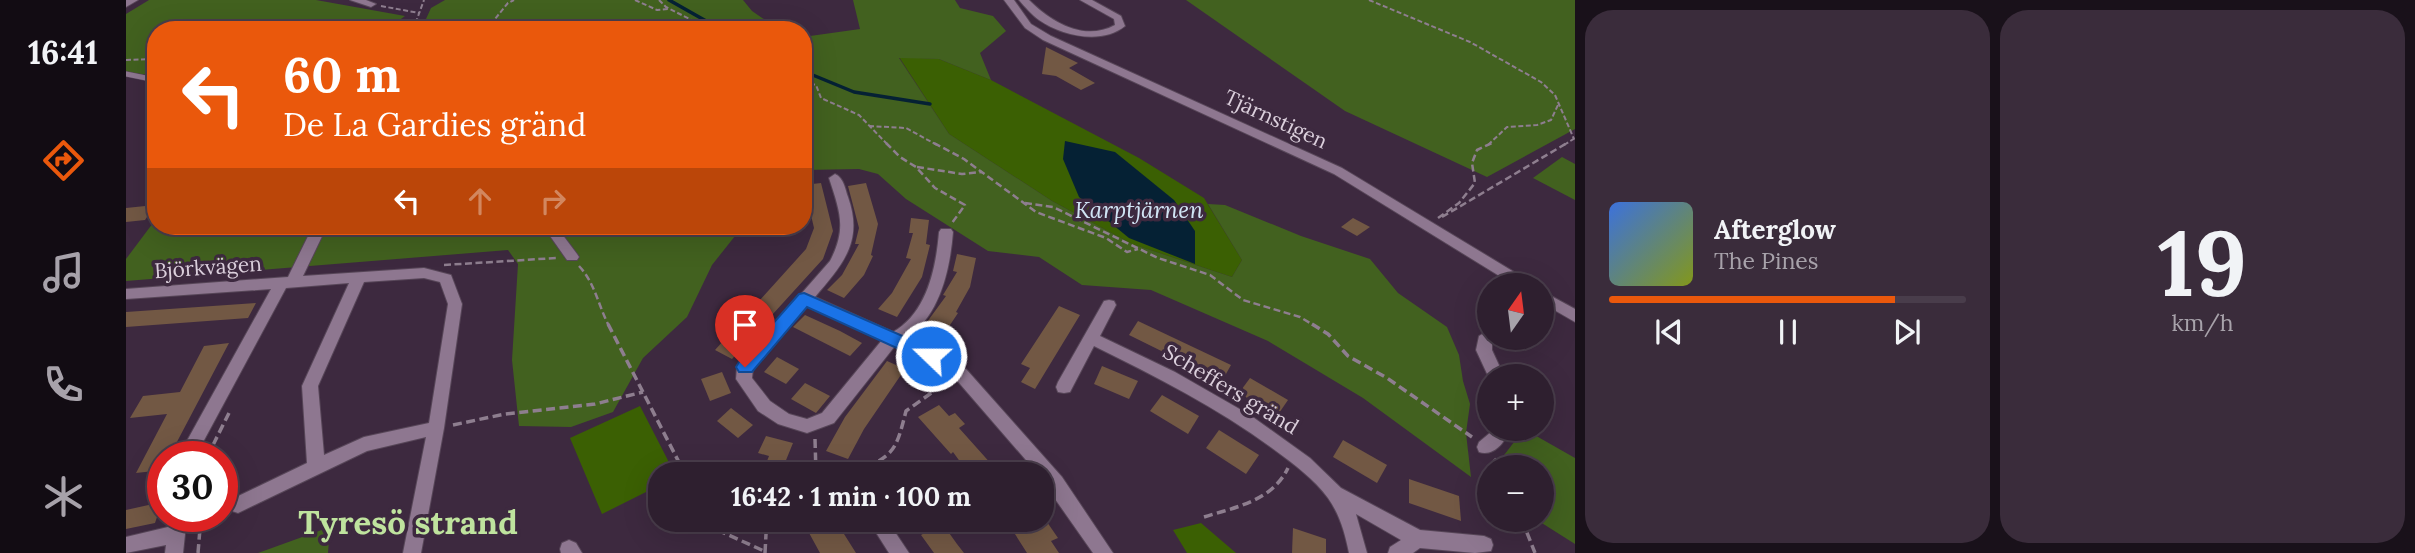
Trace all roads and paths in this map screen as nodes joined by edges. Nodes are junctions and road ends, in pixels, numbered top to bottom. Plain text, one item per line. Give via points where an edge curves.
1 (133, 0) edge
2 (355, 0) edge
3 (424, 0) edge
4 (514, 0) edge
5 (635, 0) edge
6 (659, 0) edge
7 (1009, 0) edge
8 (1024, 0) edge
9 (1085, 0) edge
10 (1369, 0) edge
11 (126, 4) edge
12 (371, 4) joint
13 (671, 9) junction
14 (419, 13) junction
15 (416, 21) edge
16 (494, 21) edge
17 (694, 21) edge
18 (147, 59) edge
19 (126, 60) edge
20 (126, 75) edge
21 (147, 78) edge
22 (812, 84) edge
23 (1558, 105) junction
24 (869, 126) junction
25 (1575, 139) edge
26 (917, 167) junction
27 (982, 172) junction
28 (835, 178) dead end
29 (1025, 203) junction
30 (1428, 225) junction
31 (947, 230) joint
32 (315, 235) edge
33 (556, 235) edge
34 (1138, 248) junction
35 (572, 257) joint
36 (1505, 273) edge
37 (359, 277) junction
38 (287, 282) junction
39 (126, 294) edge
40 (804, 299) junction
41 (1554, 303) edge
42 (1109, 305) dead end
43 (1575, 316) edge
44 (1091, 338) junction
45 (891, 340) junction
46 (960, 373) junction
47 (1064, 387) dead end
48 (643, 392) junction
49 (814, 423) junction
50 (436, 428) junction
51 (195, 441) edge
52 (1493, 441) edge
53 (1485, 447) joint
54 (1291, 452) junction
55 (679, 462) edge
56 (816, 462) edge
57 (877, 462) edge
58 (316, 467) junction
59 (1337, 495) junction
60 (238, 505) dead end
61 (1204, 517) dead end
62 (200, 532) edge
63 (722, 532) edge
64 (767, 532) edge
65 (885, 532) edge
66 (1527, 532) edge
67 (176, 535) edge
68 (1418, 539) junction
69 (1484, 545) dead end
70 (126, 546) edge
71 (764, 552) edge
72 (198, 553) edge
73 (412, 553) edge
74 (900, 553) edge
75 (1104, 553) edge
76 (1358, 553) edge
77 (1397, 553) edge
78 (1535, 553) edge

1 - 11 street
2 - 12 street
3 - 14 path
4 - 16 path
5 - 13 path
6 - 13 path
7 - 30 street, Tjärnstigen via 1027,26 1047,38 1324,164
8 - 9 street via 1046,20 1068,30 1098,33 1120,26 1112,13
10 - 23 path via 1470,42 1541,82 1555,95
12 - 14 path
13 - 17 path
14 - 15 path
18 - 19 path
20 - 21 lane
22 - 24 path via 821,98 859,115
23 - 25 path
23 - 30 path via 1551,120 1507,127 1494,142 1477,150 1472,163 1475,183 1459,203
24 - 26 path
24 - 27 path via 906,128
25 - 30 path
26 - 27 path via 961,174
26 - 31 path via 936,188 965,205
27 - 29 path
28 - 40 street via 850,224 846,245
29 - 34 path via 1053,206
29 - 34 path via 1127,252
30 - 36 street, Tjärnstigen
31 - 45 street via 941,274 931,298 903,335
32 - 38 street
33 - 35 street
34 - 53 path via 1210,275 1243,300 1300,317 1328,334 1348,356
35 - 48 path via 590,279 598,305
37 - 38 street, Björkvägen
37 - 50 street, Björkvägen via 424,273 446,279 455,304
37 - 58 street via 310,386
38 - 39 street, Björkvägen
38 - 51 street
40 - 45 street
40 - 49 street via 745,367 744,379 764,406 784,419 807,426
41 - 43 street
42 - 44 street
44 - 47 street
44 - 54 street, Scheffers gränd via 1216,402
45 - 46 street
45 - 49 street via 828,418
46 - 57 path via 911,405 897,446
46 - 75 street via 1056,483
48 - 50 path via 617,401 512,413
48 - 55 path
49 - 56 path
50 - 58 street via 364,444
50 - 73 street
52 - 53 street
54 - 59 street, Scheffers gränd
54 - 61 path via 1287,471 1273,490
58 - 60 street
59 - 68 street, Scheffers gränd
59 - 76 street, Scheffers gränd
62 - 72 path
63 - 71 path
64 - 71 path
65 - 74 street
66 - 78 path
67 - 70 street
68 - 69 street, Scheffers gränd
68 - 77 street

